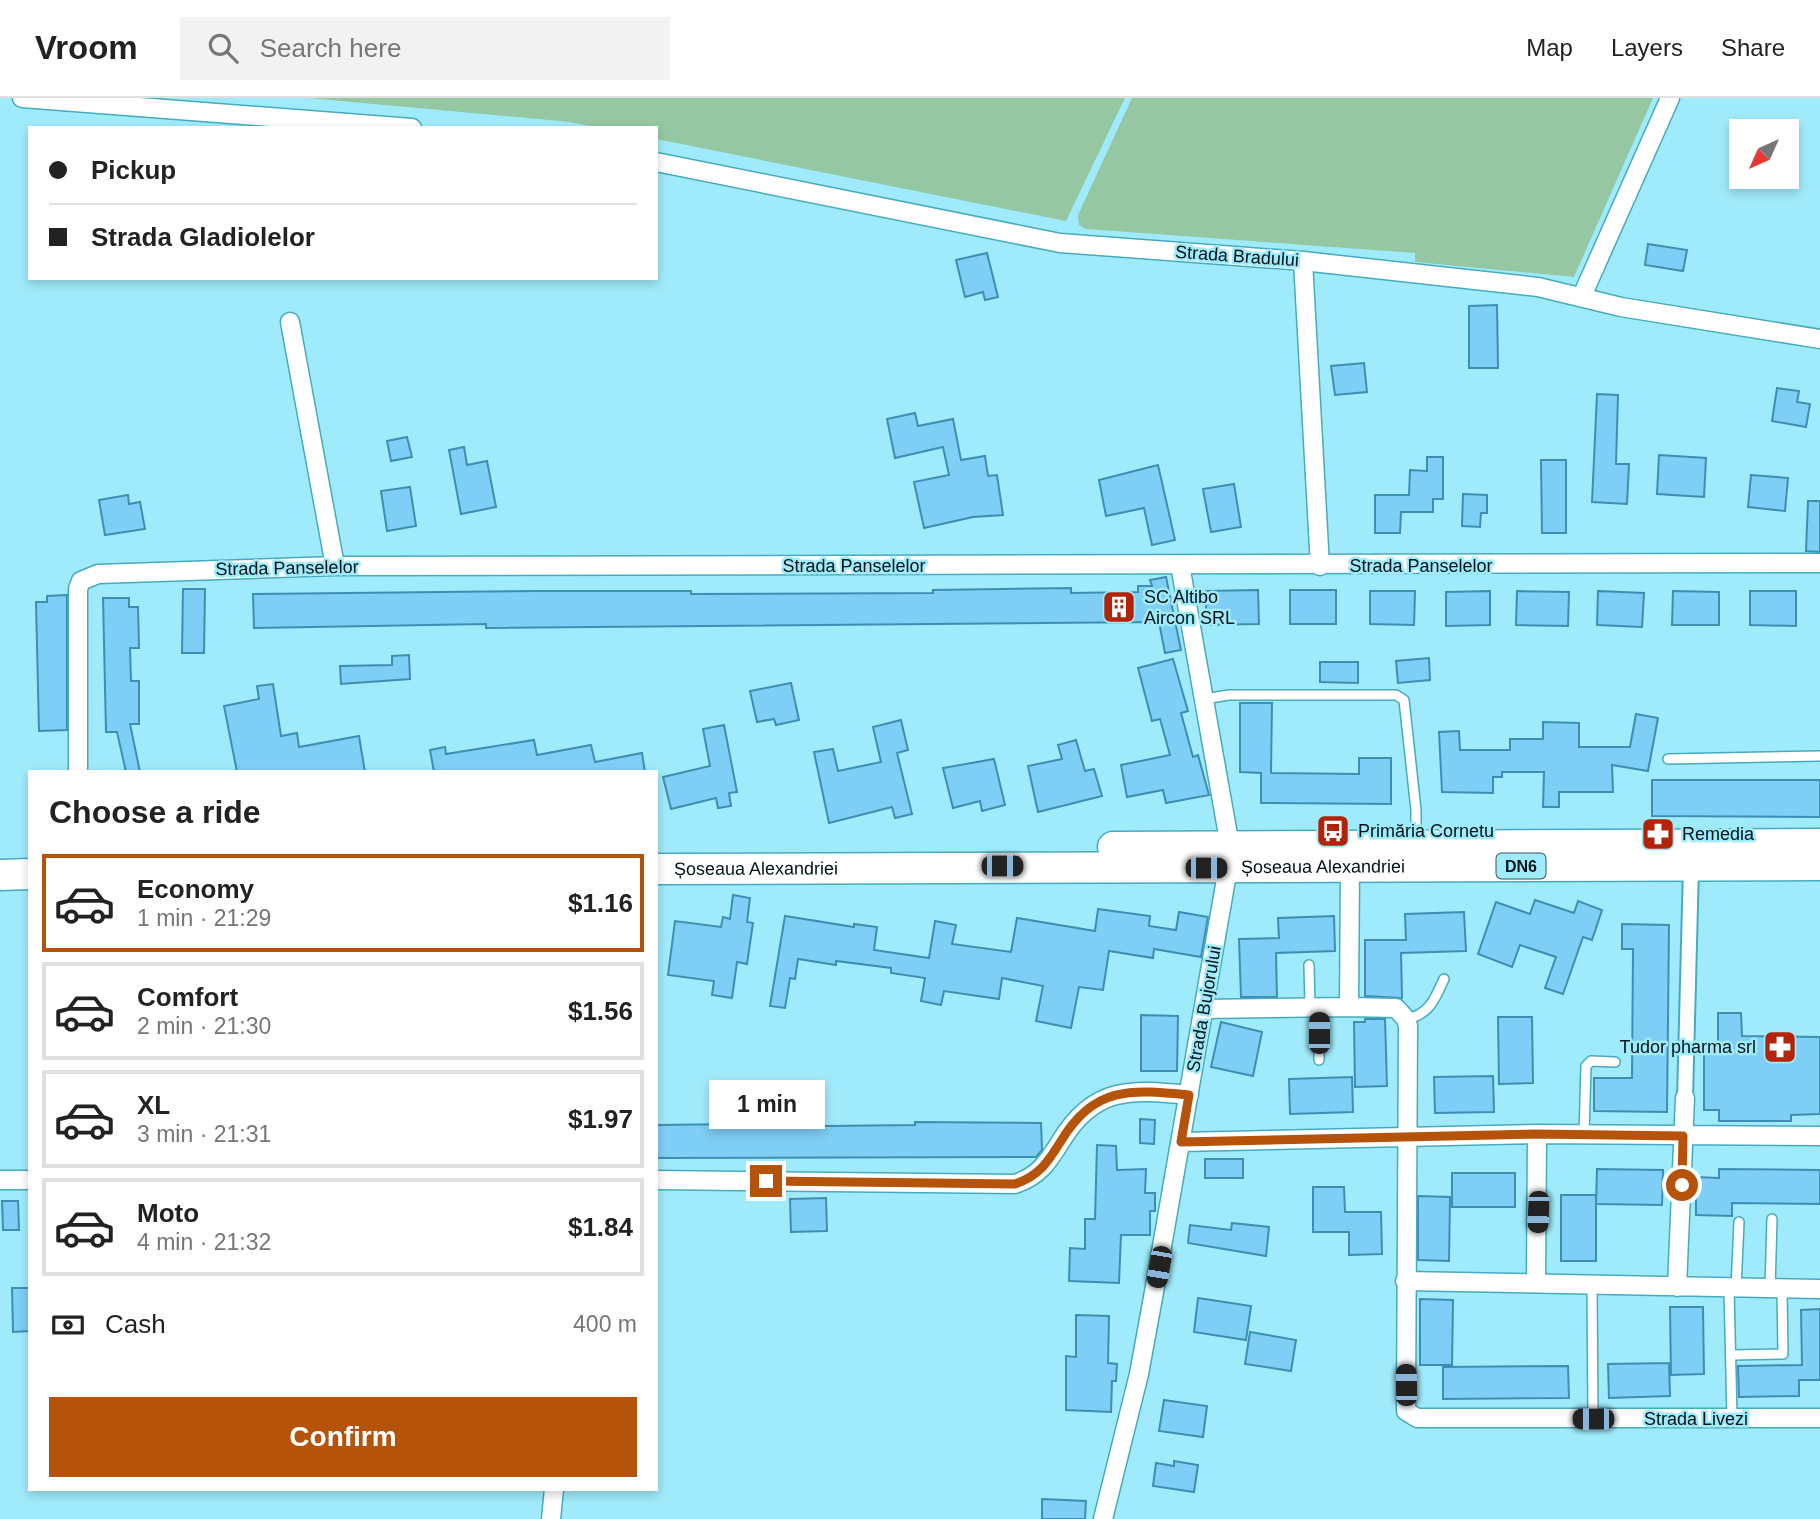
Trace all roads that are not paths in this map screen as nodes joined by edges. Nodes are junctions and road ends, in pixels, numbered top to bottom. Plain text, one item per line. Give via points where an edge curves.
1 (22, 98) edge
2 (1670, 98) edge
3 (386, 126) edge
4 (658, 162) edge
5 (1303, 261) junction
6 (1582, 296) junction
7 (290, 322) dead end
8 (1820, 339) edge
9 (1820, 563) edge
10 (1180, 565) junction
11 (335, 566) junction
12 (1320, 566) junction
13 (1204, 699) junction
14 (1820, 756) edge
15 (1668, 760) dead end
16 (78, 770) edge
17 (1416, 844) junction
18 (1820, 844) edge
19 (658, 851) edge
20 (0, 855) edge
21 (28, 855) edge
22 (1229, 857) junction
23 (1820, 865) edge
24 (1350, 866) junction
25 (1691, 867) junction
26 (658, 869) edge
27 (28, 874) edge
28 (0, 875) edge
29 (1309, 965) dead end
30 (1444, 979) dead end
31 (1315, 1006) junction
32 (1349, 1007) junction
33 (1205, 1009) junction
34 (1406, 1019) junction
35 (1319, 1060) dead end
36 (1615, 1062) dead end
37 (1189, 1095) junction
38 (1685, 1098) joint
39 (1537, 1134) junction
40 (1584, 1134) junction
41 (1683, 1136) junction
42 (1820, 1136) edge
43 (1408, 1137) junction
44 (1181, 1142) junction
45 (0, 1180) edge
46 (28, 1180) edge
47 (658, 1180) edge
48 (1772, 1219) dead end
49 (1739, 1222) dead end
50 (1405, 1281) junction
51 (1536, 1282) junction
52 (1592, 1284) junction
53 (1676, 1287) junction
54 (1733, 1288) junction
55 (1776, 1289) junction
56 (1820, 1289) edge
57 (1732, 1355) junction
58 (1820, 1418) edge
59 (1593, 1419) junction
60 (1732, 1419) junction
61 (554, 1491) edge
62 (551, 1519) edge
63 (1103, 1519) edge

1 - 3 street
2 - 6 street
4 - 5 street, Strada Bradului via 1060,243
5 - 6 street, Strada Bradului
5 - 12 street
6 - 8 street, Strada Bradului via 1621,307
7 - 11 street
9 - 12 street, Strada Panselelor
10 - 11 street, Strada Panselelor
10 - 12 street, Strada Panselelor
10 - 13 street, Strada Bujorului
11 - 16 street, Strada Panselelor via 98,574 81,580
13 - 17 lane via 1396,695 1404,700
13 - 22 street, Strada Bujorului
14 - 15 lane
17 - 18 highway, Șoseaua Alexandriei / DN6
17 - 22 highway, Șoseaua Alexandriei / DN6
19 - 22 highway, Șoseaua Alexandriei / DN6
20 - 21 highway
22 - 24 highway, Șoseaua Alexandriei / DN6
22 - 26 highway, Șoseaua Alexandriei / DN6 via 1055,866
22 - 33 street, Strada Bujorului
23 - 25 highway, Șoseaua Alexandriei / DN6
24 - 25 highway, Șoseaua Alexandriei / DN6
24 - 32 street
25 - 38 street
27 - 28 highway
29 - 31 lane
30 - 34 lane via 1427,1010
31 - 32 street
31 - 33 street
31 - 35 lane
32 - 34 street via 1396,1008
33 - 37 street, Strada Bujorului
34 - 43 street
36 - 40 lane via 1591,1061 1586,1066
37 - 44 street, Strada Bujorului
37 - 47 street via 1121,1092 1098,1101 1078,1117 1048,1163 1033,1178 1015,1184
38 - 41 street
39 - 40 street
39 - 43 street
39 - 51 street
40 - 41 street
41 - 42 street
41 - 53 street
43 - 44 street
43 - 50 street
44 - 63 street, Strada Bujorului via 1139,1374
45 - 46 street
48 - 55 lane
49 - 54 lane
50 - 51 street
50 - 59 street, Strada Livezi via 1406,1411 1417,1418
51 - 52 street
52 - 53 street
52 - 59 lane
53 - 54 street
54 - 55 street
54 - 57 lane
55 - 56 street
55 - 57 lane via 1783,1354
57 - 60 lane
58 - 60 street, Strada Livezi
59 - 60 street, Strada Livezi
61 - 62 street

